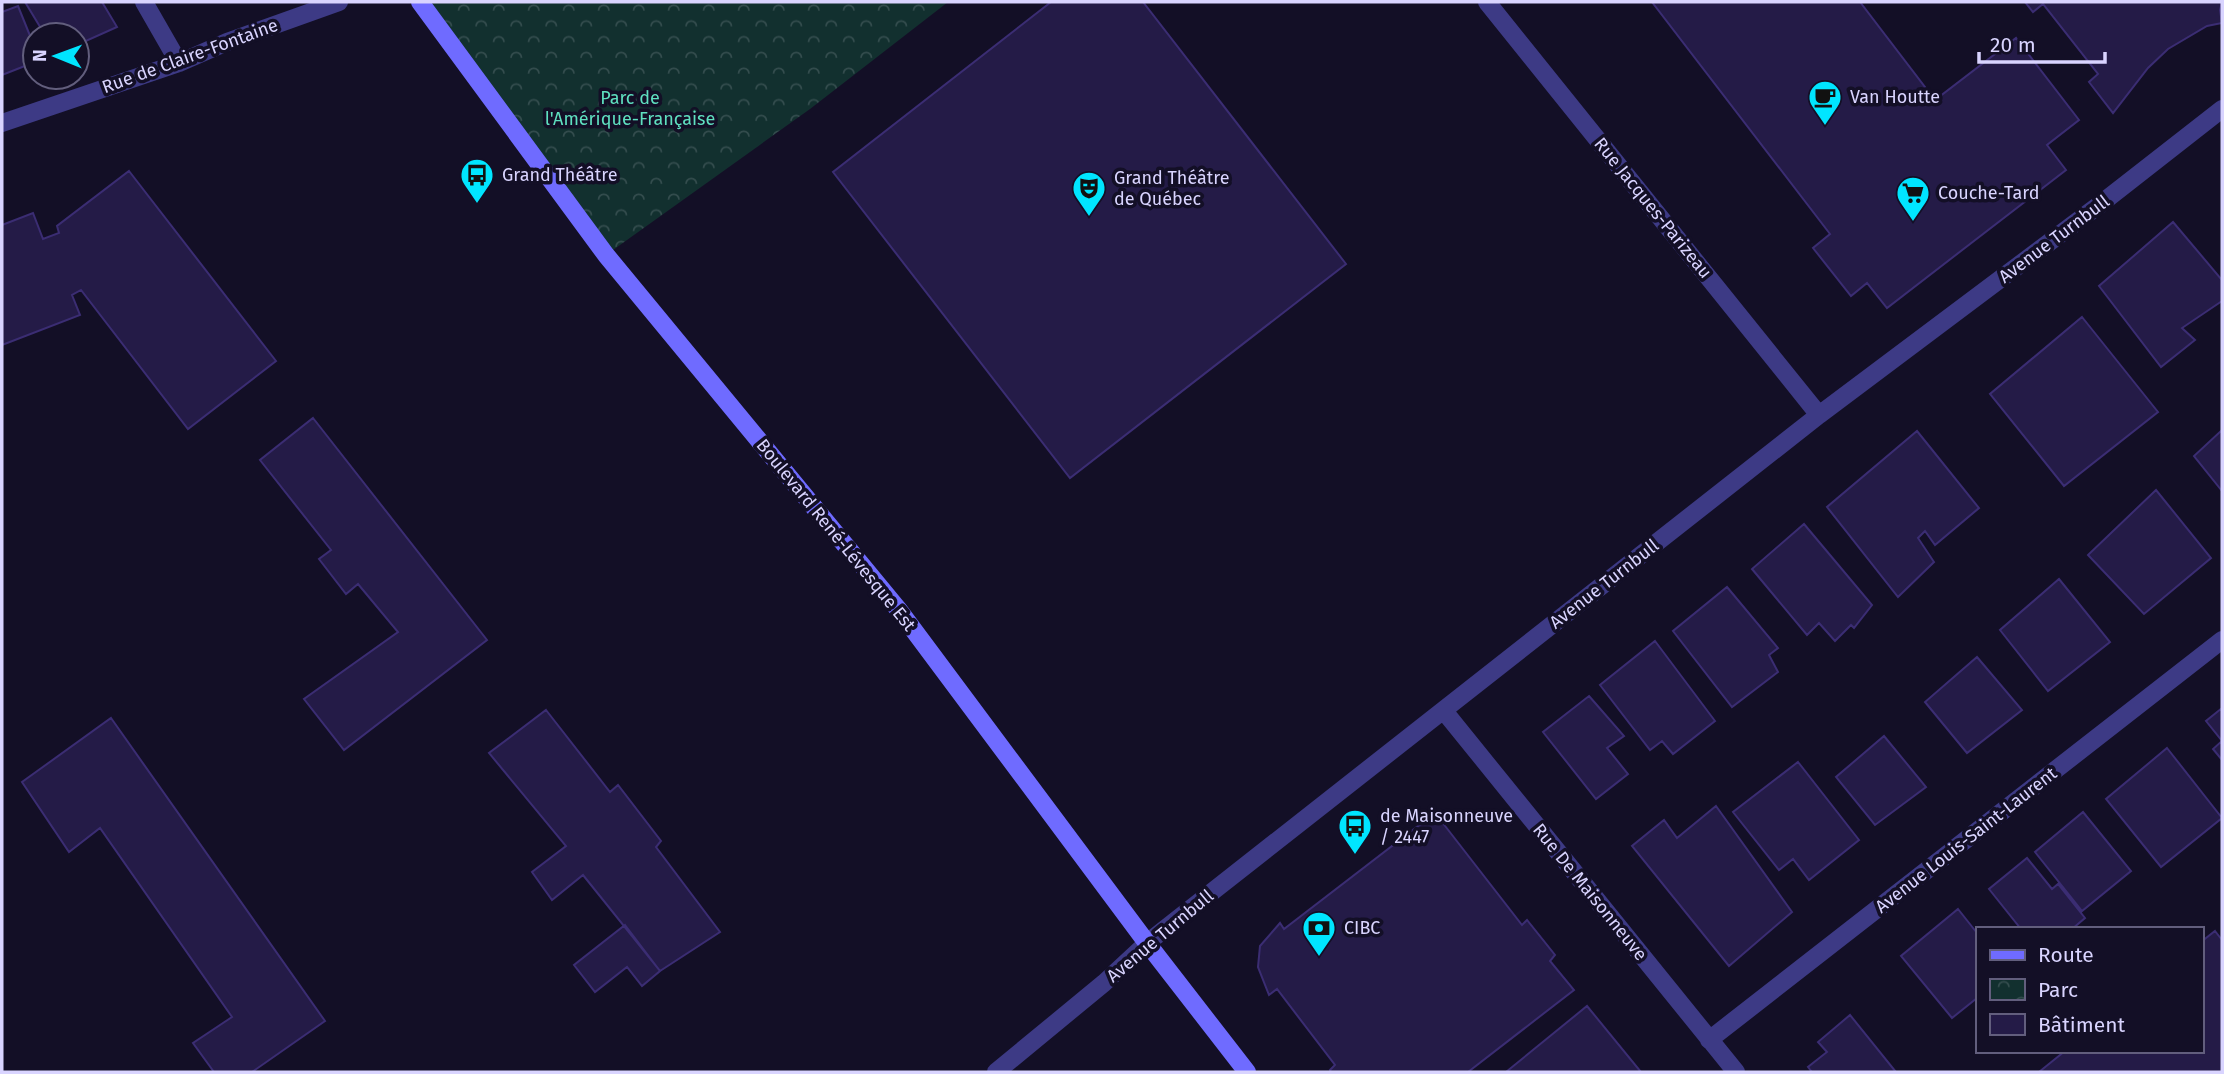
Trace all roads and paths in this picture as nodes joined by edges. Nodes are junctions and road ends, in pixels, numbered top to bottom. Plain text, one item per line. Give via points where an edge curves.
1 (144, 2) edge
2 (339, 2) edge
3 (420, 2) edge
4 (1487, 2) edge
5 (179, 62) junction
6 (2222, 108) edge
7 (2, 123) edge
8 (1819, 415) junction
9 (2222, 640) edge
10 (1444, 711) junction
11 (1147, 943) junction
12 (1709, 1040) junction
13 (996, 1072) edge
14 (1247, 1072) edge
15 (1736, 1072) edge

1 - 5 street
2 - 5 street, Rue de Claire-Fontaine
3 - 11 main road, Boulevard René-Lévesque Est via 606,256 898,609
4 - 8 street, Rue Jacques-Parizeau
5 - 7 street, Rue de Claire-Fontaine
6 - 8 street, Avenue Turnbull
8 - 10 street, Avenue Turnbull
9 - 12 street, Avenue Louis-Saint-Laurent
10 - 11 street, Avenue Turnbull
10 - 12 street, Rue De Maisonneuve
11 - 13 street, Avenue Turnbull
11 - 14 main road, Boulevard René-Lévesque Est
12 - 15 street, Rue De Maisonneuve

